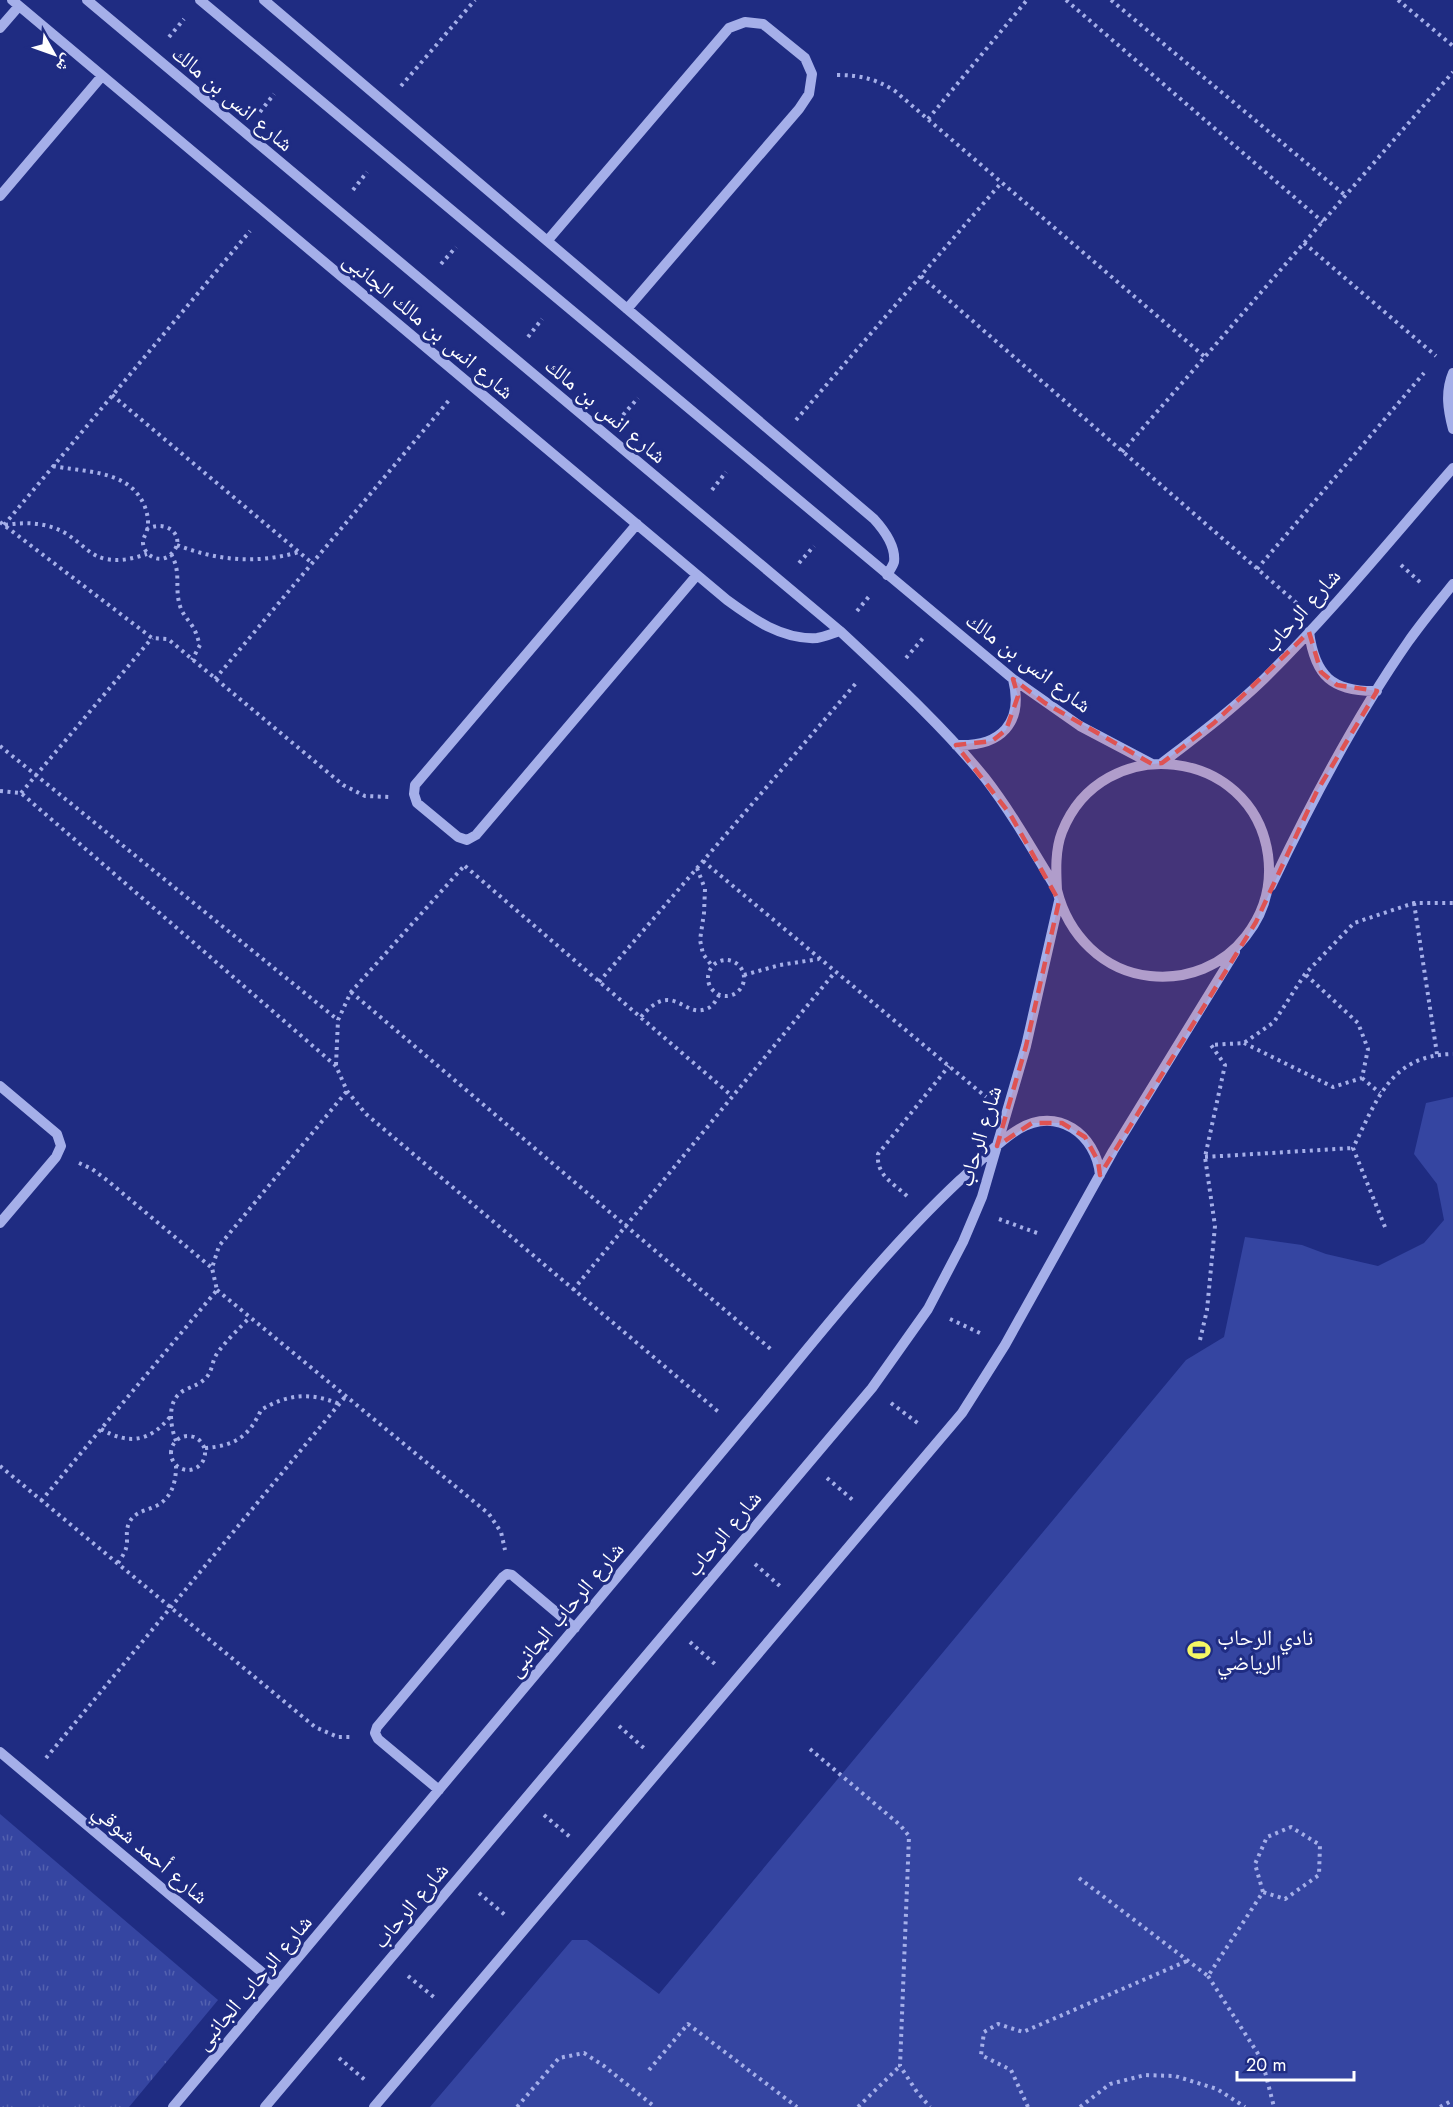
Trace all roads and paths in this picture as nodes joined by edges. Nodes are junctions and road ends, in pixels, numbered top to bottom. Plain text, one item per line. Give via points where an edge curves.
1 (87, 0) edge
2 (200, 0) edge
3 (264, 0) edge
4 (476, 0) edge
5 (1027, 0) edge
6 (1066, 0) edge
7 (1111, 0) edge
8 (1398, 0) edge
9 (15, 3) edge
10 (186, 16) dead end
11 (0, 28) edge
12 (1453, 46) edge
13 (154, 56) junction
14 (1453, 72) edge
15 (812, 74) junction
16 (290, 75) junction
17 (102, 76) junction
18 (386, 103) junction
19 (928, 119) junction
20 (244, 132) junction
21 (382, 153) junction
22 (1002, 182) junction
23 (0, 196) edge
24 (1346, 196) junction
25 (337, 210) junction
26 (265, 213) junction
27 (1323, 222) junction
28 (471, 227) junction
29 (548, 240) junction
30 (1304, 243) junction
31 (921, 276) junction
32 (425, 284) junction
33 (557, 300) junction
34 (627, 309) junction
35 (512, 357) junction
36 (1205, 357) junction
37 (1438, 357) dead end
38 (1430, 366) dead end
39 (1453, 373) edge
40 (654, 379) junction
41 (466, 381) junction
42 (112, 395) junction
43 (1453, 429) edge
44 (606, 435) junction
45 (780, 438) junction
46 (1122, 452) junction
47 (742, 453) junction
48 (53, 466) junction
49 (1453, 468) edge
50 (695, 510) junction
51 (2, 523) edge
52 (637, 524) junction
53 (830, 526) junction
54 (147, 529) junction
55 (177, 545) junction
56 (1382, 549) junction
57 (300, 552) junction
58 (147, 554) junction
59 (171, 554) junction
60 (312, 563) junction
61 (1257, 569) junction
62 (697, 575) junction
63 (887, 575) junction
64 (782, 583) junction
65 (1453, 584) edge
66 (1440, 600) junction
67 (940, 618) junction
68 (1318, 622) junction
69 (840, 631) junction
70 (1309, 632) junction
71 (152, 639) junction
72 (192, 660) junction
73 (873, 662) junction
74 (888, 678) junction
75 (215, 679) junction
76 (1014, 679) junction
77 (1377, 691) junction
78 (956, 745) junction
79 (0, 746) edge
80 (1157, 763) junction
81 (36, 775) junction
82 (0, 791) edge
83 (21, 793) junction
84 (414, 794) junction
85 (467, 840) junction
86 (703, 861) junction
87 (464, 866) junction
88 (697, 868) junction
89 (1058, 896) junction
90 (1266, 896) junction
91 (1414, 903) junction
92 (1453, 903) edge
93 (1239, 945) junction
94 (819, 959) junction
95 (712, 966) junction
96 (835, 972) junction
97 (1305, 974) junction
98 (744, 975) junction
99 (600, 982) junction
100 (351, 992) junction
101 (720, 995) junction
102 (641, 1017) junction
103 (338, 1020) junction
104 (1244, 1043) junction
105 (1437, 1054) junction
106 (1453, 1054) edge
107 (336, 1065) junction
108 (949, 1066) junction
109 (1362, 1078) junction
110 (0, 1086) edge
111 (347, 1091) junction
112 (1380, 1093) junction
113 (732, 1096) junction
114 (1007, 1114) junction
115 (997, 1146) junction
116 (1353, 1148) junction
117 (56, 1157) junction
118 (1205, 1157) junction
119 (1100, 1175) junction
120 (976, 1210) junction
121 (926, 1212) junction
122 (0, 1223) edge
123 (625, 1224) junction
124 (1385, 1227) dead end
125 (1062, 1243) junction
126 (212, 1268) junction
127 (217, 1290) junction
128 (573, 1290) junction
129 (928, 1309) junction
130 (250, 1317) junction
131 (1200, 1340) dead end
132 (1005, 1345) junction
133 (793, 1368) junction
134 (872, 1388) junction
135 (345, 1397) junction
136 (339, 1404) junction
137 (170, 1416) junction
138 (101, 1429) junction
139 (740, 1430) junction
140 (939, 1440) junction
141 (176, 1441) junction
142 (205, 1448) junction
143 (808, 1462) junction
144 (0, 1466) edge
145 (176, 1466) junction
146 (41, 1501) junction
147 (873, 1517) junction
148 (737, 1548) junction
149 (118, 1563) junction
150 (507, 1574) junction
151 (801, 1604) junction
152 (171, 1608) junction
153 (671, 1626) junction
154 (574, 1628) junction
155 (735, 1681) junction
156 (600, 1710) junction
157 (375, 1733) junction
158 (810, 1749) dead end
159 (0, 1752) edge
160 (664, 1765) junction
161 (30, 1778) junction
162 (439, 1790) junction
163 (525, 1799) junction
164 (590, 1854) junction
165 (460, 1877) junction
166 (1079, 1878) dead end
167 (1263, 1892) junction
168 (524, 1930) junction
169 (389, 1960) junction
170 (1188, 1961) junction
171 (1208, 1976) junction
172 (276, 1984) junction
173 (454, 2013) junction
174 (321, 2042) junction
175 (900, 2066) junction
176 (649, 2070) dead end
177 (384, 2096) junction
178 (1453, 2100) edge
179 (173, 2107) edge
180 (265, 2107) edge
181 (374, 2107) edge
182 (516, 2107) edge
183 (655, 2107) edge
184 (797, 2107) edge
185 (858, 2107) edge
186 (930, 2107) edge
187 (1028, 2107) edge
188 (1080, 2107) edge
189 (1245, 2107) edge
190 (1274, 2107) edge
191 (1440, 2107) edge

1 - 13 street, شارع انس بن مالك
2 - 16 street, شارع انس بن مالك
3 - 18 street
4 - 18 path
5 - 19 path
6 - 27 path
7 - 24 path
8 - 12 path
9 - 11 street
9 - 17 street, شارع انس بن مالك الجانبى
10 - 13 path
13 - 20 street, شارع انس بن مالك
14 - 24 path
15 - 19 path via 863,76 880,81
15 - 29 street via 805,58 764,24 746,22 729,28
15 - 34 street via 809,94 800,109
16 - 20 path
16 - 21 street, شارع انس بن مالك
17 - 23 street
17 - 26 street, شارع انس بن مالك الجانبى
18 - 29 street
19 - 22 path
20 - 25 street, شارع انس بن مالك
21 - 25 path
21 - 28 street, شارع انس بن مالك
22 - 31 path
22 - 36 path
24 - 27 path
25 - 32 street, شارع انس بن مالك
26 - 41 street, شارع انس بن مالك الجانبى
26 - 42 path
27 - 30 path
28 - 32 path
28 - 33 street, شارع انس بن مالك
29 - 34 street
30 - 36 path
30 - 37 path
31 - 45 path
31 - 46 path
32 - 35 street, شارع انس بن مالك
33 - 35 path
33 - 40 street, شارع انس بن مالك
34 - 45 street
35 - 44 street, شارع انس بن مالك
36 - 46 path
38 - 61 path
39 - 43 street via 1448,407
40 - 44 path
40 - 47 street, شارع انس بن مالك
41 - 52 street, شارع انس بن مالك الجانبى
41 - 60 path
42 - 48 path
42 - 57 path
44 - 50 street, شارع انس بن مالك
45 - 63 street via 885,531 894,561
46 - 61 path
47 - 50 path
47 - 53 street, شارع انس بن مالك
48 - 51 path
48 - 54 path via 124,481 143,501
49 - 56 street, شارع الرحاب
50 - 64 street, شارع انس بن مالك
51 - 58 path via 41,524 59,530 105,559 118,561
51 - 71 path
52 - 62 street, شارع انس بن مالك الجانبى
52 - 84 street via 415,785
53 - 63 street, شارع انس بن مالك
53 - 64 path
54 - 55 path via 164,525 172,530
54 - 58 path via 143,537
55 - 57 path via 229,560 265,560
55 - 59 path
56 - 66 path
56 - 68 street, شارع الرحاب
57 - 60 path
58 - 59 path via 155,559
59 - 72 path via 178,573 180,609 195,629 200,645
60 - 75 path
61 - 68 path
62 - 69 street, شارع انس بن مالك الجانبى via 754,620 786,635 818,638
62 - 85 street via 476,835
63 - 67 street, شارع انس بن مالك
63 - 69 path
64 - 69 street, شارع انس بن مالك
65 - 66 street
66 - 77 street
67 - 74 path
67 - 76 street, شارع انس بن مالك
68 - 70 street, شارع الرحاب
69 - 73 street, شارع انس بن مالك
70 - 77 street via 1312,653 1321,672 1337,685 1356,691
70 - 80 street, شارع الرحاب via 1239,702
71 - 72 path via 168,639
71 - 81 path
72 - 75 path
73 - 74 street, شارع انس بن مالك
73 - 86 path
74 - 78 street, شارع انس بن مالك
75 - 84 path via 343,785 365,796
76 - 78 street via 1018,696 1006,730 992,741
76 - 80 street, شارع انس بن مالك via 1080,726
77 - 90 street via 1317,791
78 - 89 street, شارع انس بن مالك via 1010,814
79 - 81 path
80 - 89 street via 1123,771 1097,785 1077,806 1062,832 1056,861
80 - 90 street via 1189,766 1216,777 1238,793 1255,816 1266,841 1270,869
81 - 83 path
81 - 103 path
82 - 83 path
83 - 107 path
84 - 85 street via 417,803
85 - 87 path
86 - 88 path
86 - 94 path
87 - 99 path
87 - 100 path
88 - 95 path via 705,889 700,940 703,954
88 - 99 path
89 - 93 street via 1071,927 1089,948 1111,965 1137,975 1165,978 1192,974 1218,962
89 - 114 street, شارع الرحاب via 1038,998
90 - 93 street via 1256,922
91 - 92 path
91 - 97 path via 1354,923
91 - 105 path
93 - 119 street
94 - 96 path
94 - 98 path via 780,964
95 - 98 path via 719,961 735,962
95 - 101 path via 708,982
96 - 108 path
96 - 113 path
97 - 104 path via 1274,1022
97 - 109 path via 1358,1023 1368,1049
98 - 101 path via 738,992
99 - 102 path
100 - 103 path
100 - 123 path
101 - 102 path via 705,1010 660,1000
102 - 113 path
103 - 107 path
104 - 109 path via 1333,1087
104 - 118 path via 1211,1045 1225,1065
105 - 106 path
105 - 112 path via 1394,1074
107 - 111 path
108 - 114 path
108 - 121 path via 878,1155 882,1174
109 - 112 path
110 - 117 street via 57,1134 61,1146
111 - 126 path via 219,1246
111 - 128 path via 366,1114
112 - 116 path
113 - 123 path
114 - 115 street, شارع الرحاب
115 - 119 street via 1032,1123 1062,1123 1074,1128 1089,1143
115 - 120 street, شارع الرحاب
115 - 121 street, شارع الرحاب الجانبى
116 - 118 path
116 - 124 path
117 - 122 street
117 - 126 path via 85,1166 108,1180
118 - 131 path via 1215,1226 1207,1310
119 - 125 street
120 - 125 path
120 - 129 street, شارع الرحاب
121 - 133 street, شارع الرحاب الجانبى
123 - 128 path
123 - 133 path
125 - 132 street
126 - 127 path
127 - 130 path
127 - 138 path
128 - 139 path
129 - 132 path
129 - 134 street, شارع الرحاب
130 - 135 path
130 - 137 path via 215,1357 205,1379 183,1390
132 - 140 street via 962,1413
133 - 139 street, شارع الرحاب الجانبى
134 - 140 path
134 - 143 street, شارع الرحاب
135 - 136 path
135 - 150 path via 489,1514 501,1532
136 - 142 path via 313,1396 286,1398 261,1410 255,1423 233,1443
136 - 152 path
137 - 138 path via 160,1428 139,1438 115,1437
137 - 141 path
138 - 146 path
139 - 154 street, شارع الرحاب الجانبى
140 - 147 street
141 - 142 path via 192,1436
141 - 145 path via 171,1449
142 - 145 path via 201,1465 193,1470
143 - 147 path
143 - 148 street, شارع الرحاب
144 - 146 path
145 - 149 path via 173,1489 166,1499 144,1509 129,1523 128,1544
146 - 149 path
147 - 151 street
148 - 151 path
148 - 153 street, شارع الرحاب
149 - 152 path
150 - 154 street
150 - 157 street
151 - 155 street
152 - 157 path via 315,1727 338,1737
152 - 161 path
153 - 155 path
153 - 156 street, شارع الرحاب
154 - 162 street, شارع الرحاب الجانبى
155 - 160 street
156 - 160 path
156 - 163 street, شارع الرحاب
157 - 162 street
158 - 175 path via 909,1836
159 - 161 street, شارع أحمد شوقي
160 - 164 street
161 - 172 street, شارع أحمد شوقي
162 - 172 street, شارع الرحاب الجانبى
163 - 164 path
163 - 165 street, شارع الرحاب
164 - 168 street
165 - 168 path
165 - 169 street, شارع الرحاب
166 - 170 path
167 - 167 path via 1285,1899 1319,1875 1320,1845 1291,1827 1267,1837 1255,1864
167 - 171 path
168 - 173 street
169 - 173 path
169 - 174 street, شارع الرحاب
170 - 171 path
170 - 187 path via 1023,2032 998,2024 984,2032 981,2055 1011,2070
171 - 190 path via 1262,2060
172 - 179 street, شارع الرحاب الجانبى
173 - 177 street
174 - 177 path
174 - 180 street, شارع الرحاب
175 - 185 path
175 - 186 path
176 - 184 path via 688,2024
177 - 181 street
178 - 191 path
182 - 183 path via 559,2058 584,2053
188 - 189 path via 1110,2084 1145,2075 1175,2076 1217,2089

